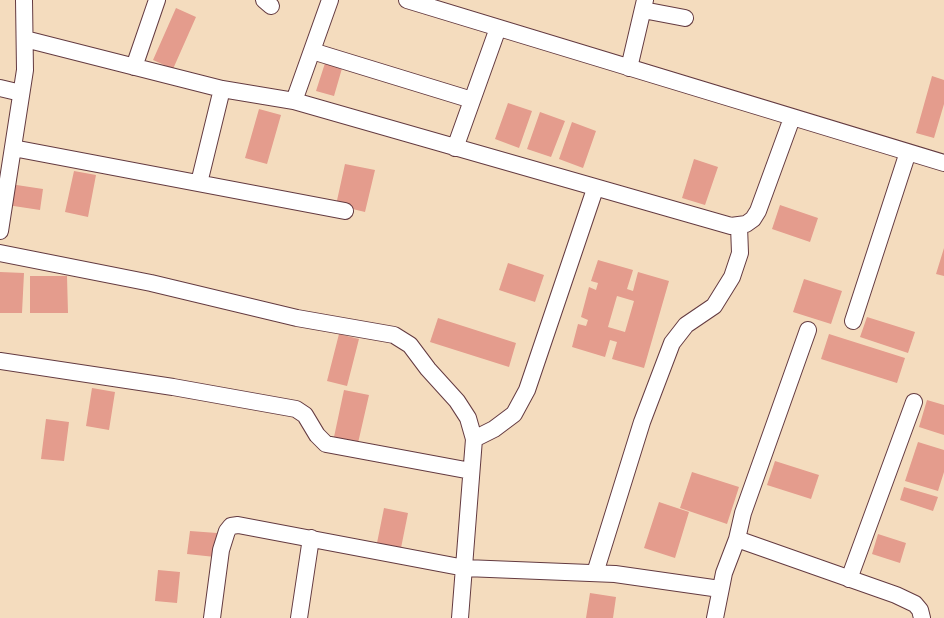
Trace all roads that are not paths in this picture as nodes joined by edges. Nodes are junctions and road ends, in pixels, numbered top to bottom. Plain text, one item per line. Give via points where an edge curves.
1 (24, 0) edge
2 (157, 0) edge
3 (330, 0) edge
4 (407, 0) edge
5 (644, 5) edge
6 (685, 18) dead end
7 (498, 28) junction
8 (25, 39) junction
9 (312, 50) junction
10 (134, 67) junction
11 (629, 68) junction
12 (0, 88) edge
13 (222, 89) junction
14 (21, 94) junction
15 (294, 100) junction
16 (472, 100) junction
17 (792, 118) junction
18 (13, 148) junction
19 (455, 148) junction
20 (908, 152) junction
21 (944, 163) edge
22 (199, 183) junction
23 (595, 189) junction
24 (345, 211) dead end
25 (738, 226) junction
26 (0, 230) edge
27 (0, 253) edge
28 (853, 321) dead end
29 (808, 330) dead end
30 (0, 361) edge
31 (914, 402) dead end
32 (474, 439) junction
33 (471, 471) junction
34 (311, 538) junction
35 (736, 539) junction
36 (465, 568) junction
37 (595, 573) junction
38 (849, 579) junction
39 (720, 589) junction
40 (212, 618) edge
41 (299, 618) edge
42 (460, 618) edge
43 (715, 618) edge
44 (922, 618) edge

1 - 8 street
2 - 10 street
3 - 9 street
4 - 7 street
5 - 6 street
5 - 11 street
7 - 11 street
7 - 16 street
8 - 10 street
8 - 14 street via 25,70
9 - 15 street
9 - 16 street
10 - 13 street
11 - 17 street
12 - 14 street
13 - 15 street
13 - 22 street
14 - 18 street
15 - 19 street
16 - 19 street
17 - 20 street
17 - 25 street via 758,211 753,220
18 - 22 street
18 - 26 street
19 - 23 street
20 - 21 street
20 - 28 street
22 - 24 street
23 - 25 street
23 - 32 street via 527,390 514,414 494,429
25 - 37 street via 740,253 732,278 714,306 686,325 672,343 642,422
27 - 32 street via 151,283 297,318 394,335 410,345 428,370 457,401 468,418
29 - 35 street
30 - 33 street via 173,387 296,409 305,415 317,435 326,444
31 - 38 street
32 - 33 street
33 - 36 street
34 - 36 street
34 - 40 street via 248,526 231,526 221,550
34 - 41 street
35 - 38 street
35 - 39 street
36 - 37 street
36 - 42 street
37 - 39 street
38 - 44 street via 896,594 915,604
39 - 43 street

